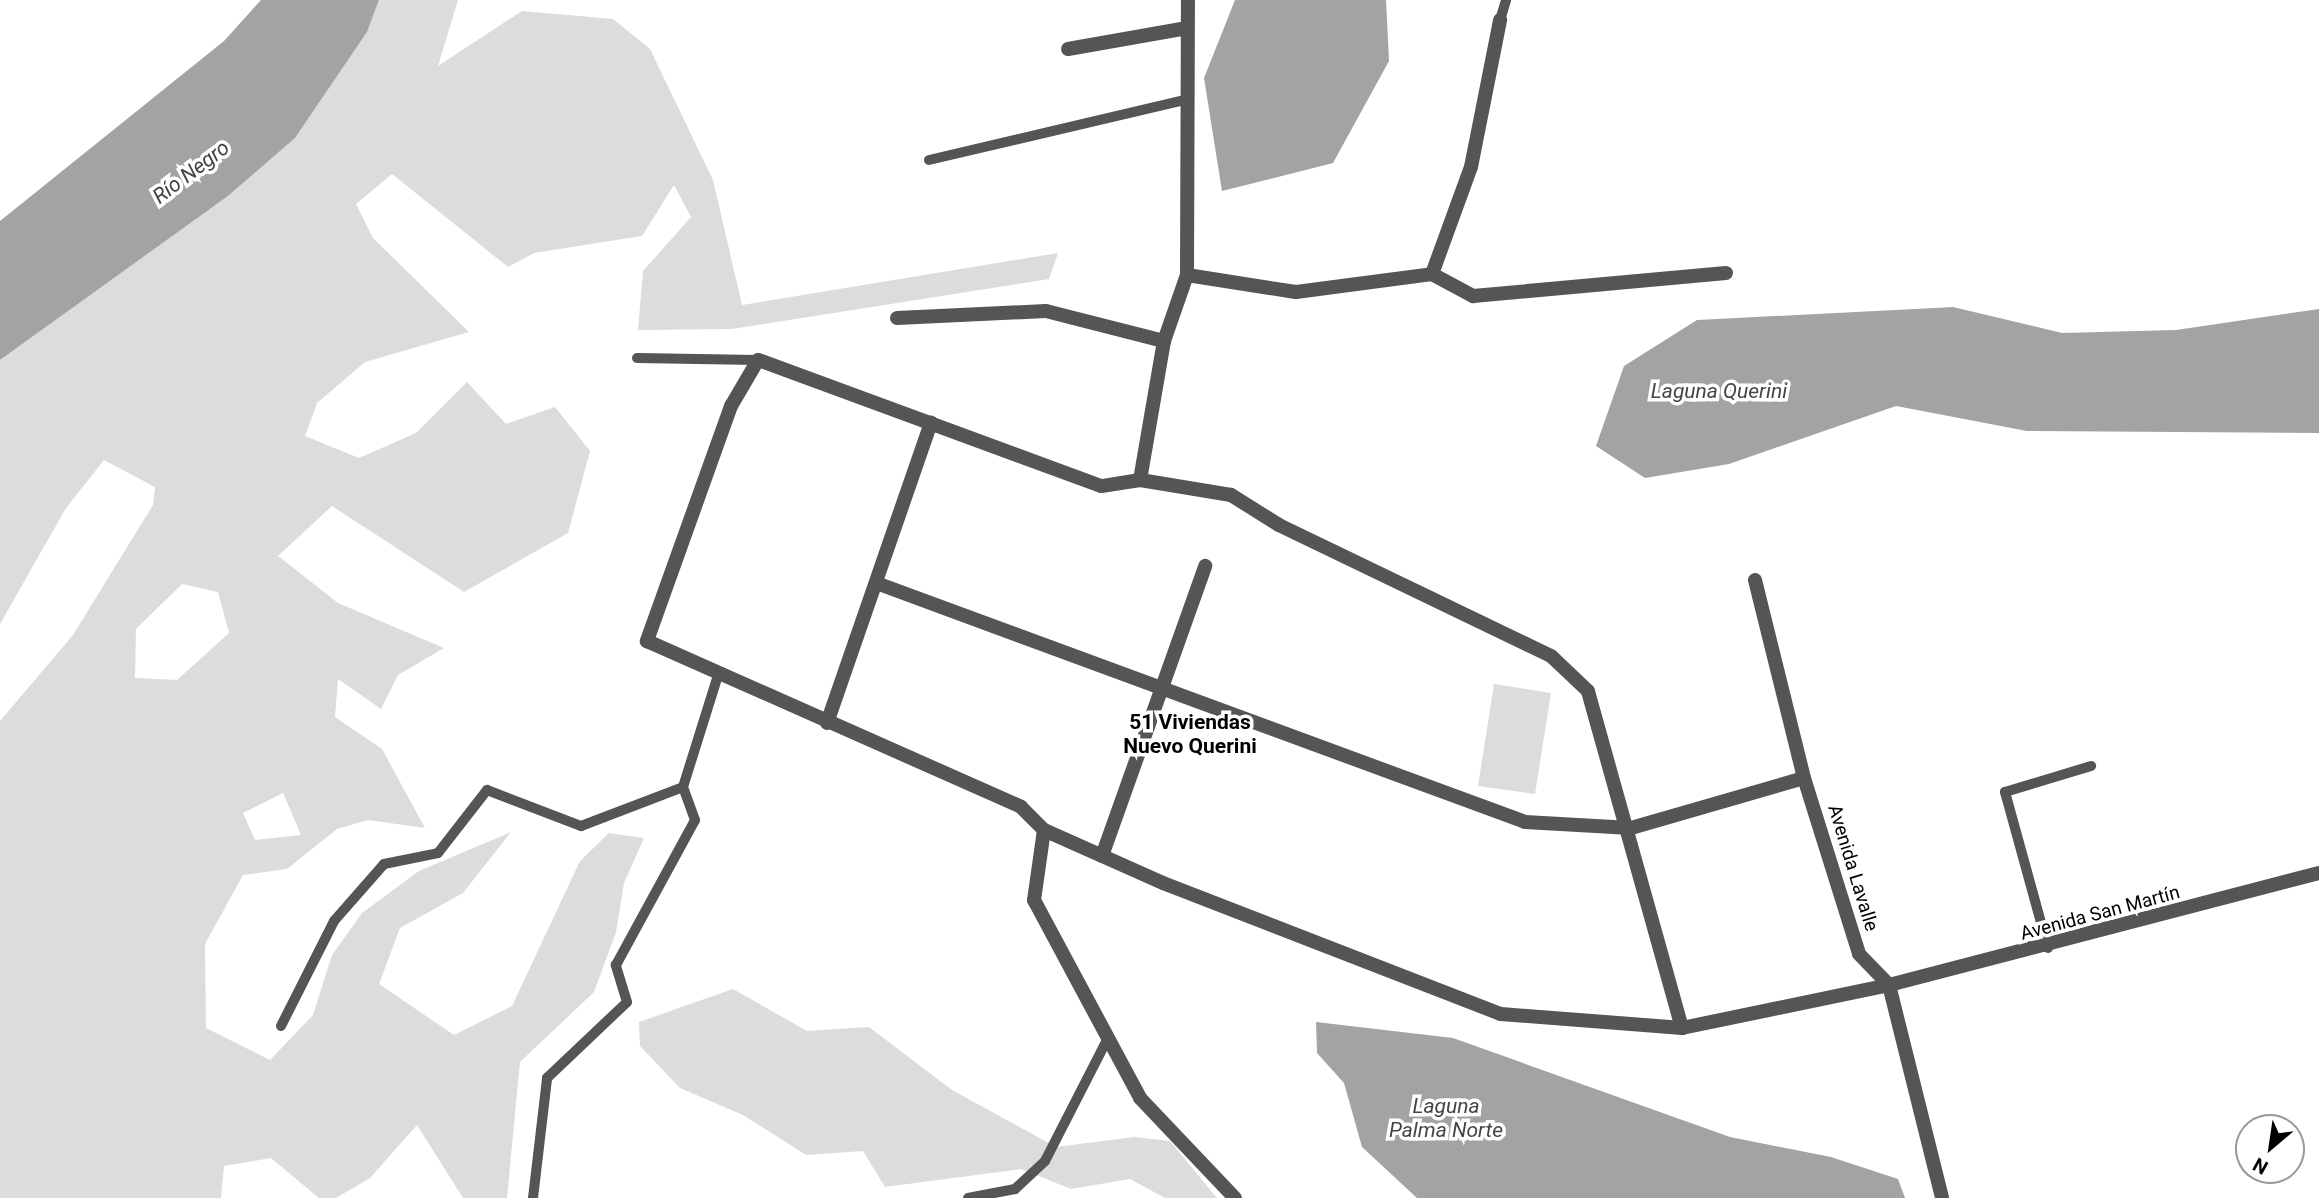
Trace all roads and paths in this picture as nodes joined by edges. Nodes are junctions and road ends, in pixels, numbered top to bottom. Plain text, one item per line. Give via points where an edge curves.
1 (1188, 0) edge
2 (1506, 0) edge
3 (1500, 20) joint
4 (1187, 28) junction
5 (1068, 48) dead end
6 (1185, 100) junction
7 (929, 160) dead end
8 (1727, 273) dead end
9 (1432, 274) junction
10 (1187, 275) junction
11 (897, 318) dead end
12 (1164, 341) junction
13 (638, 358) dead end
14 (758, 360) junction
15 (931, 422) junction
16 (1140, 480) junction
17 (1205, 566) dead end
18 (1755, 580) dead end
19 (879, 584) junction
20 (718, 675) junction
21 (1157, 688) junction
22 (827, 723) junction
23 (2091, 766) dead end
24 (1804, 779) junction
25 (683, 787) junction
26 (1631, 828) junction
27 (1044, 830) junction
28 (1102, 856) junction
29 (2319, 873) edge
30 (2048, 948) junction
31 (1889, 985) junction
32 (281, 1026) dead end
33 (1682, 1028) junction
34 (1107, 1040) junction
35 (533, 1198) edge
36 (968, 1198) edge
37 (1235, 1198) edge
38 (1941, 1198) edge

1 - 4 street
2 - 3 lane
3 - 9 street via 1471,167
4 - 5 street
4 - 6 street
6 - 7 lane
6 - 10 street
8 - 9 street via 1473,296
9 - 10 street via 1296,292
10 - 12 street
11 - 12 street via 1046,311
12 - 16 street
13 - 14 lane
14 - 15 street
14 - 20 street, Avenida San Martín via 732,406 647,641
15 - 16 street via 1101,486
15 - 19 street
16 - 26 street via 1231,495 1279,525 1506,628 1551,656 1588,691
17 - 21 street
18 - 24 street, Avenida Lavalle
19 - 21 street
19 - 22 street
20 - 22 street, Avenida San Martín
20 - 25 lane
21 - 26 street via 1525,822
21 - 28 street
22 - 27 street, Avenida San Martín via 1021,807
23 - 30 lane via 2005,792
24 - 26 street
24 - 31 street, Avenida Lavalle via 1859,954
25 - 32 lane via 581,826 487,790 438,853 384,864 334,921
25 - 35 lane via 695,820 617,965 627,1002 547,1078
26 - 33 street
27 - 28 street, Avenida San Martín
27 - 34 street via 1034,900
28 - 33 street, Avenida San Martín via 1501,1014
29 - 30 street, Avenida San Martín
30 - 31 street, Avenida San Martín
31 - 33 street, Avenida San Martín
31 - 38 street
34 - 36 lane via 1045,1161 1015,1189
34 - 37 street via 1140,1098

